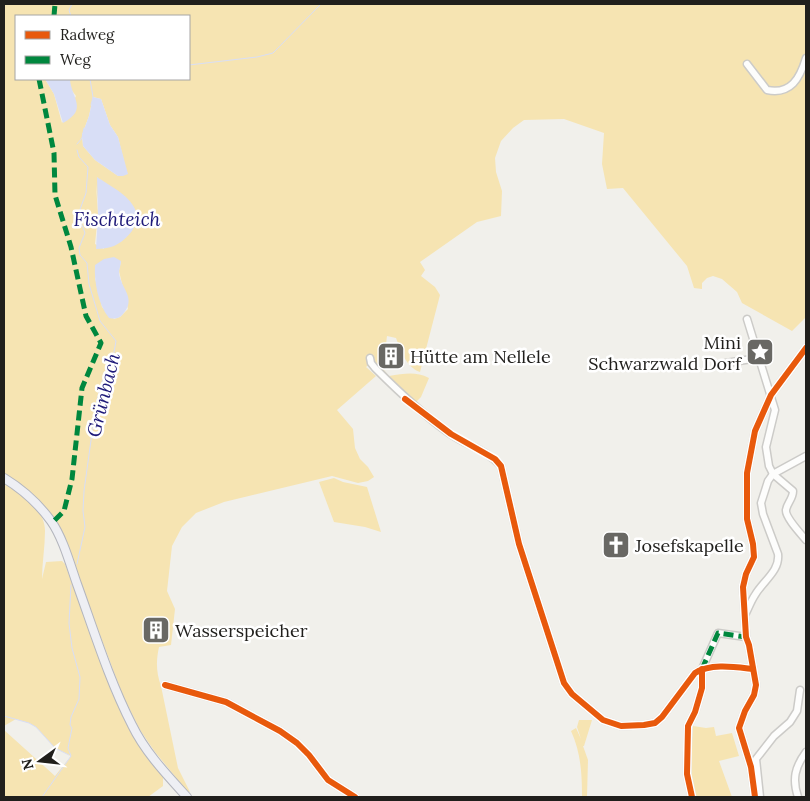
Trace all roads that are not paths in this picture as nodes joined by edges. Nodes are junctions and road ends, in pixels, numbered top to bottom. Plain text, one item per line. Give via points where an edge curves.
1 (806, 58) edge
2 (746, 64) dead end
3 (747, 319) dead end
4 (806, 348) edge
5 (370, 358) dead end
6 (758, 358) junction
7 (726, 363) dead end
8 (771, 395) junction
9 (806, 456) edge
10 (773, 474) junction
11 (4, 478) edge
12 (806, 540) edge
13 (746, 614) junction
14 (746, 637) junction
15 (702, 669) junction
16 (753, 669) junction
17 (165, 685) dead end
18 (800, 690) dead end
19 (806, 752) edge
20 (187, 797) edge
21 (355, 797) edge
22 (692, 797) edge
23 (755, 797) edge
24 (760, 797) edge
25 (798, 797) edge

1 - 2 street via 796,82 777,92 767,90
3 - 6 street
4 - 8 street
5 - 15 street via 375,368 405,399 451,434 502,466 519,544 558,670 572,694 603,720 621,726 644,725 662,717 695,673
6 - 7 street
6 - 8 street
8 - 10 street via 775,410 766,447
8 - 13 street via 755,431 747,473 747,519 754,557 743,587
9 - 10 street
10 - 12 street via 793,491 786,515
10 - 13 street via 761,503 779,560 755,594
11 - 20 main road via 20,488 52,523 132,727 149,753
13 - 14 street
14 - 15 street via 718,633
14 - 16 street
15 - 16 street
15 - 22 street via 702,688 688,726 687,774
16 - 23 street via 754,695 739,728 751,766
17 - 21 street via 226,702 280,731 309,755 328,780
18 - 24 street via 797,711 790,722 756,759
19 - 25 street via 794,776

